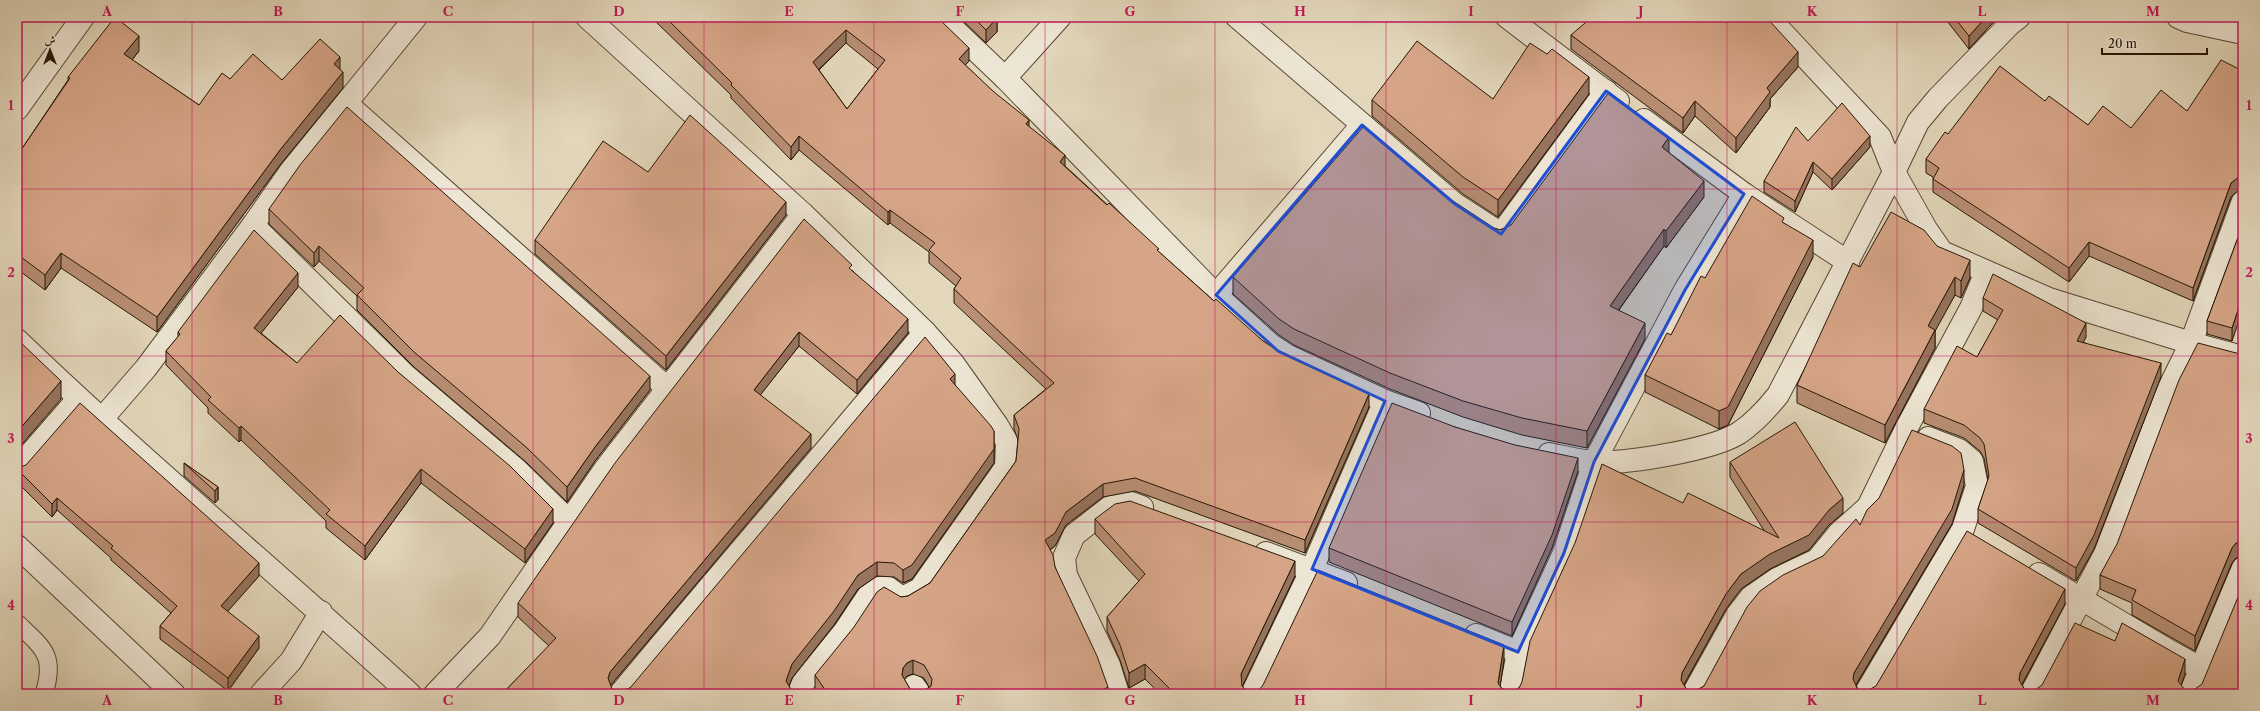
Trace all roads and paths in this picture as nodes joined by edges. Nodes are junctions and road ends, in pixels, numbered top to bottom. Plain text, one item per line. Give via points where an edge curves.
1 (83, 17) edge
2 (416, 17) edge
3 (587, 17) edge
4 (941, 17) edge
5 (1060, 17) edge
6 (1237, 17) edge
7 (1507, 17) edge
8 (1768, 17) edge
9 (2019, 17) edge
10 (2178, 17) edge
11 (2243, 33) edge
12 (1005, 78) junction
13 (1606, 92) junction
14 (347, 104) junction
15 (17, 109) edge
16 (1362, 124) junction
17 (1894, 172) junction
18 (1744, 194) junction
19 (2243, 201) edge
20 (803, 214) junction
21 (253, 226) junction
22 (1848, 262) junction
23 (1986, 272) junction
24 (1216, 295) junction
25 (925, 332) junction
26 (17, 340) edge
27 (2191, 343) junction
28 (2243, 357) edge
29 (667, 388) junction
30 (78, 399) junction
31 (1385, 401) junction
32 (101, 420) junction
33 (1437, 420) edge
34 (1906, 429) junction
35 (1527, 449) edge
36 (1594, 462) junction
37 (17, 469) edge
38 (1163, 515) edge
39 (569, 521) junction
40 (1963, 529) junction
41 (1983, 541) edge
42 (1245, 545) edge
43 (17, 546) edge
44 (2022, 564) edge
45 (2243, 568) edge
46 (1312, 570) junction
47 (1364, 590) edge
48 (2080, 599) junction
49 (2236, 606) edge
50 (321, 612) junction
51 (17, 623) edge
52 (1460, 628) edge
53 (1518, 652) junction
54 (2200, 668) junction
55 (44, 694) edge
56 (174, 694) edge
57 (261, 694) edge
58 (410, 694) edge
59 (435, 694) edge
60 (620, 694) edge
61 (798, 694) edge
62 (1118, 694) edge
63 (1252, 694) edge
64 (1510, 694) edge
65 (1693, 694) edge
66 (1865, 694) edge
67 (2031, 694) edge
68 (2190, 694) edge

1 - 15 street
2 - 14 street
3 - 20 street
4 - 12 street
5 - 12 street
6 - 16 street
7 - 13 street
8 - 17 street via 1880,137
9 - 17 street via 1918,122
10 - 11 street
12 - 24 street
13 - 16 street via 1501,234 1455,204
13 - 18 street
14 - 21 street via 290,172
14 - 29 street
16 - 24 street
17 - 22 street
17 - 23 street via 1942,252
18 - 22 street
18 - 36 street via 1685,290
19 - 27 street
20 - 25 street
20 - 29 street
21 - 32 street via 146,368
21 - 39 street via 406,376 518,471
22 - 36 street via 1778,395 1760,417 1738,434 1713,445 1618,462
23 - 27 street via 2049,299
23 - 34 street via 1971,308
24 - 31 street via 1278,351
25 - 60 street
25 - 61 street via 953,363 997,425 1007,442 1006,467 920,589 902,598 887,587 879,588 868,596 844,632 803,683
26 - 30 street
27 - 28 street
27 - 48 street via 2168,390 2105,554
29 - 39 street
30 - 32 street
30 - 37 street
31 - 33 street
31 - 46 street
32 - 50 street
34 - 40 street via 1959,450 1972,461 1977,486
34 - 65 street via 1868,507 1839,533 1817,560 1777,579 1751,597 1737,615
35 - 36 street
36 - 53 street via 1564,553
38 - 62 street via 1131,503 1110,507 1074,535 1064,558 1066,575 1109,665
39 - 59 street via 490,636
40 - 41 street
40 - 66 street
42 - 46 street
43 - 56 street
44 - 48 street
45 - 49 street
46 - 47 street
46 - 63 street
48 - 54 street
48 - 67 street
49 - 54 street
50 - 57 street via 291,661
50 - 58 street
51 - 55 lane via 44,648 50,674
52 - 53 street
53 - 64 street
54 - 68 street

